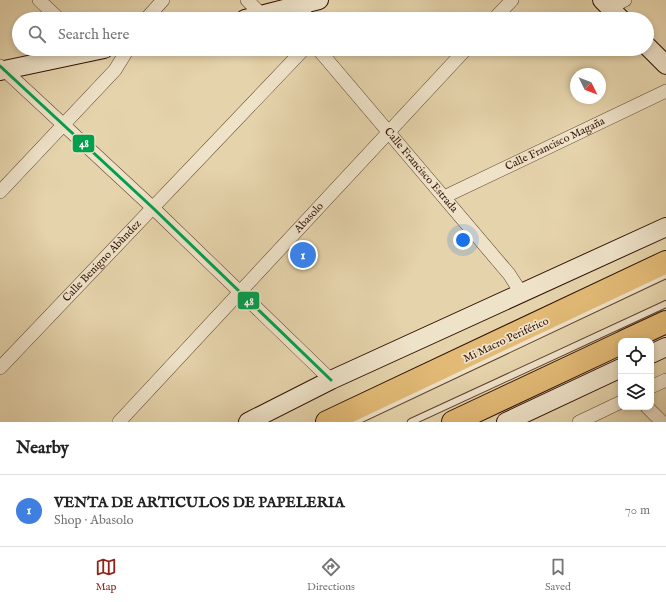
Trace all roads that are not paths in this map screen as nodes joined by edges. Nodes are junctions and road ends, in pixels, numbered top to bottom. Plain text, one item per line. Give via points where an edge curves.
1 (39, 0) edge
2 (163, 0) edge
3 (246, 0) edge
4 (512, 0) edge
5 (309, 8) edge
6 (52, 12) edge
7 (152, 12) edge
8 (252, 12) edge
9 (285, 12) edge
10 (501, 12) edge
11 (654, 53) edge
12 (65, 56) edge
13 (124, 56) edge
14 (297, 56) edge
15 (324, 56) edge
16 (460, 56) edge
17 (666, 65) edge
18 (1, 69) edge
19 (666, 91) edge
20 (64, 125) junction
21 (389, 132) junction
22 (0, 192) edge
23 (444, 197) junction
24 (153, 208) junction
25 (666, 227) edge
26 (666, 262) edge
27 (666, 275) edge
28 (240, 292) junction
29 (522, 294) junction
30 (666, 304) edge
31 (666, 322) edge
32 (631, 338) edge
33 (618, 344) edge
34 (666, 347) edge
35 (654, 353) edge
36 (0, 368) edge
37 (618, 370) edge
38 (332, 380) junction
39 (666, 380) edge
40 (654, 386) edge
41 (618, 403) edge
42 (650, 410) edge
43 (119, 422) edge
44 (248, 422) edge
45 (327, 422) edge
46 (355, 422) edge
47 (411, 422) edge
48 (453, 422) edge
49 (506, 422) edge
50 (579, 422) edge
51 (662, 422) edge

1 - 6 street
2 - 7 street
3 - 8 street
4 - 10 street
5 - 9 street
11 - 17 street
12 - 18 street
13 - 20 street via 115,70
14 - 24 street, Calle Benigno Abùndez
15 - 21 street, Calle Francisco Estrada
16 - 21 street, Abasolo
18 - 20 street
19 - 23 street, Calle Francisco Magaña
20 - 22 street
20 - 24 street
21 - 23 street, Calle Francisco Estrada
21 - 28 street, Abasolo
23 - 29 street, Calle Francisco Estrada via 509,274
24 - 28 street
24 - 36 street, Calle Benigno Abùndez
25 - 29 street
26 - 45 highway
27 - 46 lane, Mi Macro Periférico
28 - 38 street
28 - 43 street, Abasolo
29 - 38 street
30 - 47 lane
31 - 32 highway
33 - 48 highway
34 - 35 street
37 - 49 street
38 - 44 street
39 - 40 street
41 - 50 street
42 - 51 street

